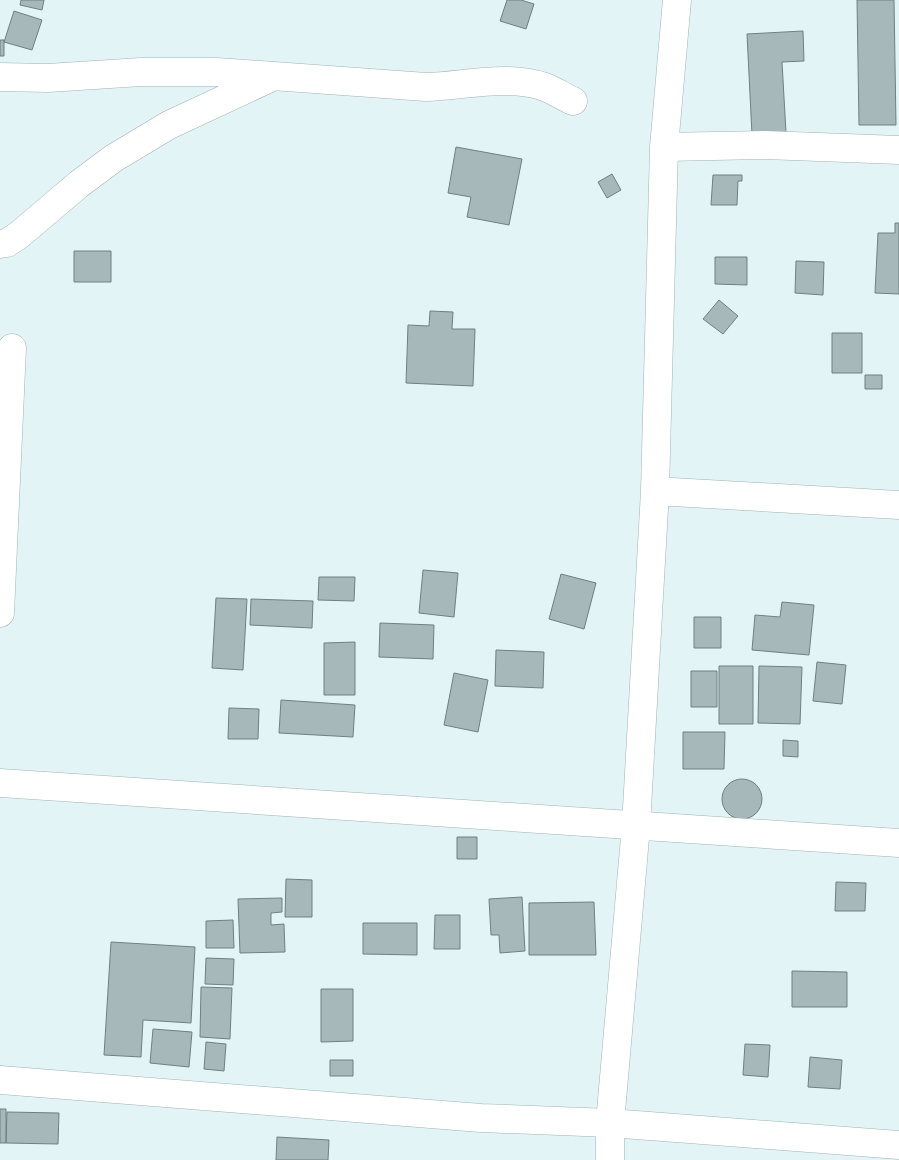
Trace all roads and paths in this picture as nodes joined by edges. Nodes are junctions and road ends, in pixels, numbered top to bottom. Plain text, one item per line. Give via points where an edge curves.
1 (677, 0) edge
2 (276, 76) junction
3 (0, 77) edge
4 (573, 101) dead end
5 (664, 147) junction
6 (899, 150) edge
7 (0, 244) edge
8 (12, 348) dead end
9 (655, 491) junction
10 (899, 505) edge
11 (0, 613) edge
12 (0, 783) edge
13 (636, 826) junction
14 (899, 843) edge
15 (0, 1080) edge
16 (610, 1123) junction
17 (899, 1146) edge
18 (610, 1160) edge

1 - 5 street
2 - 3 street via 141,72 48,78
2 - 4 street via 426,87 515,82 545,87
2 - 7 street via 169,124 114,158 19,235
5 - 6 street via 765,144
5 - 9 street
8 - 11 street
9 - 10 street
9 - 13 street
12 - 13 street
13 - 14 street
13 - 16 street
15 - 16 street via 481,1118
16 - 17 street
16 - 18 street

